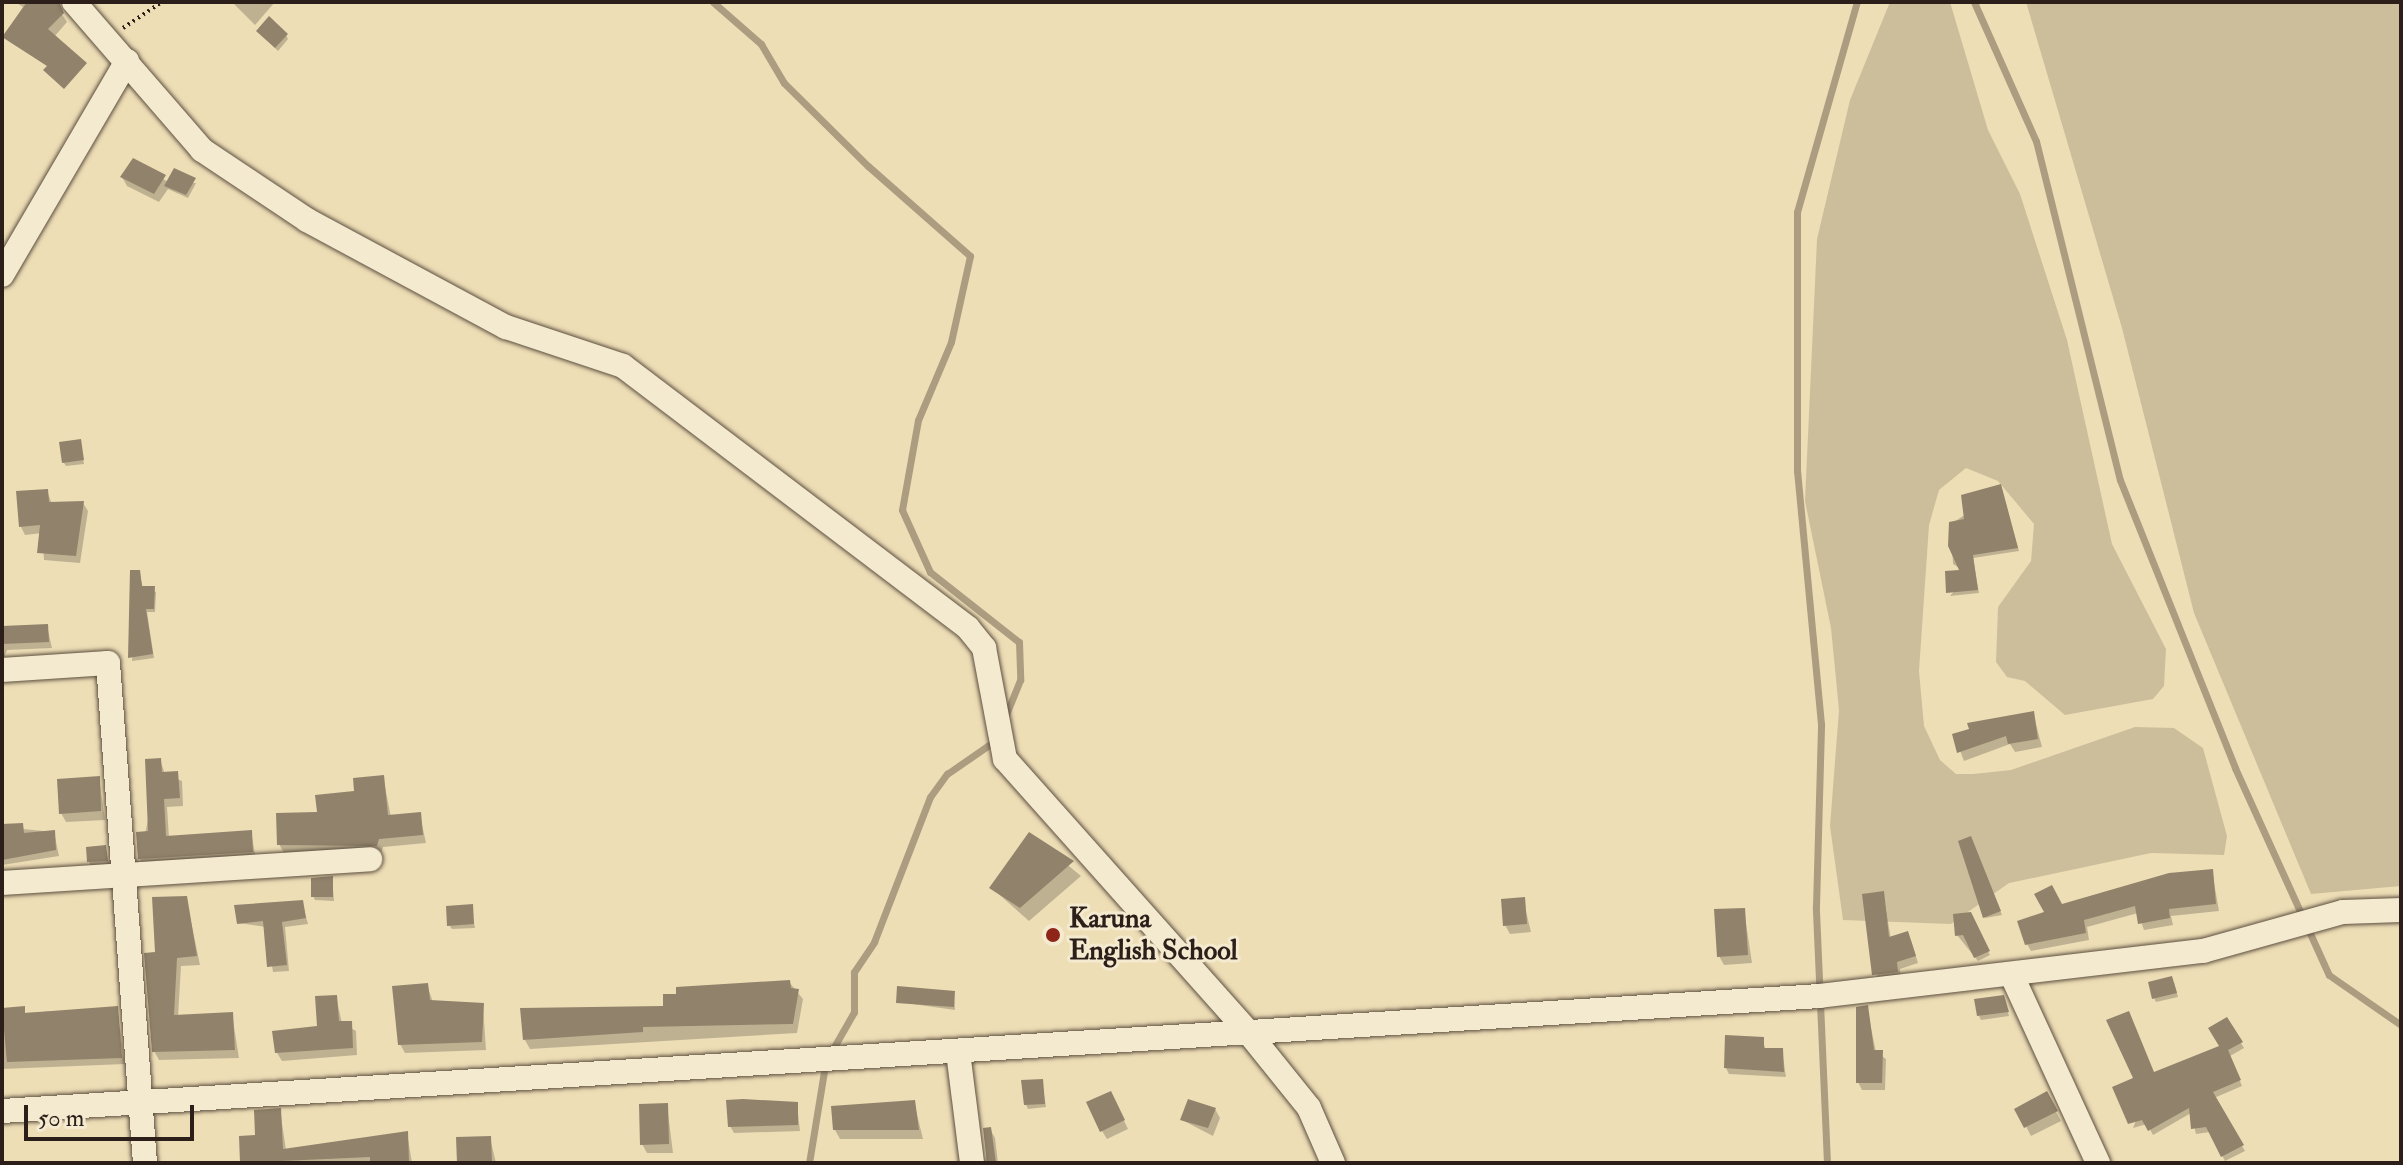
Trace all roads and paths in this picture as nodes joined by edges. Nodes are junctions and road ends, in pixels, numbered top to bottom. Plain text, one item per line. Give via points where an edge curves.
1 (74, 2) edge
2 (162, 2) edge
3 (108, 38) junction
4 (127, 61) junction
5 (2, 275) edge
6 (2, 670) edge
7 (370, 859) dead end
8 (124, 876) junction
9 (2, 883) edge
10 (2401, 910) edge
11 (2013, 978) junction
12 (1248, 1032) junction
13 (958, 1052) junction
14 (142, 1104) junction
15 (2, 1111) edge
16 (145, 1163) edge
17 (972, 1163) edge
18 (1333, 1163) edge
19 (2098, 1163) edge

1 - 3 street
2 - 3 path
3 - 4 street
4 - 5 street
4 - 12 street via 215,159 307,220 506,327 623,366 968,628 984,648 1005,759
6 - 8 street via 108,663
7 - 8 street
8 - 9 street
8 - 14 street
10 - 11 street via 2343,912 2203,951
11 - 12 street
11 - 19 street
12 - 13 street
12 - 18 street via 1309,1108
13 - 14 street
13 - 17 street
14 - 15 street
14 - 16 street

